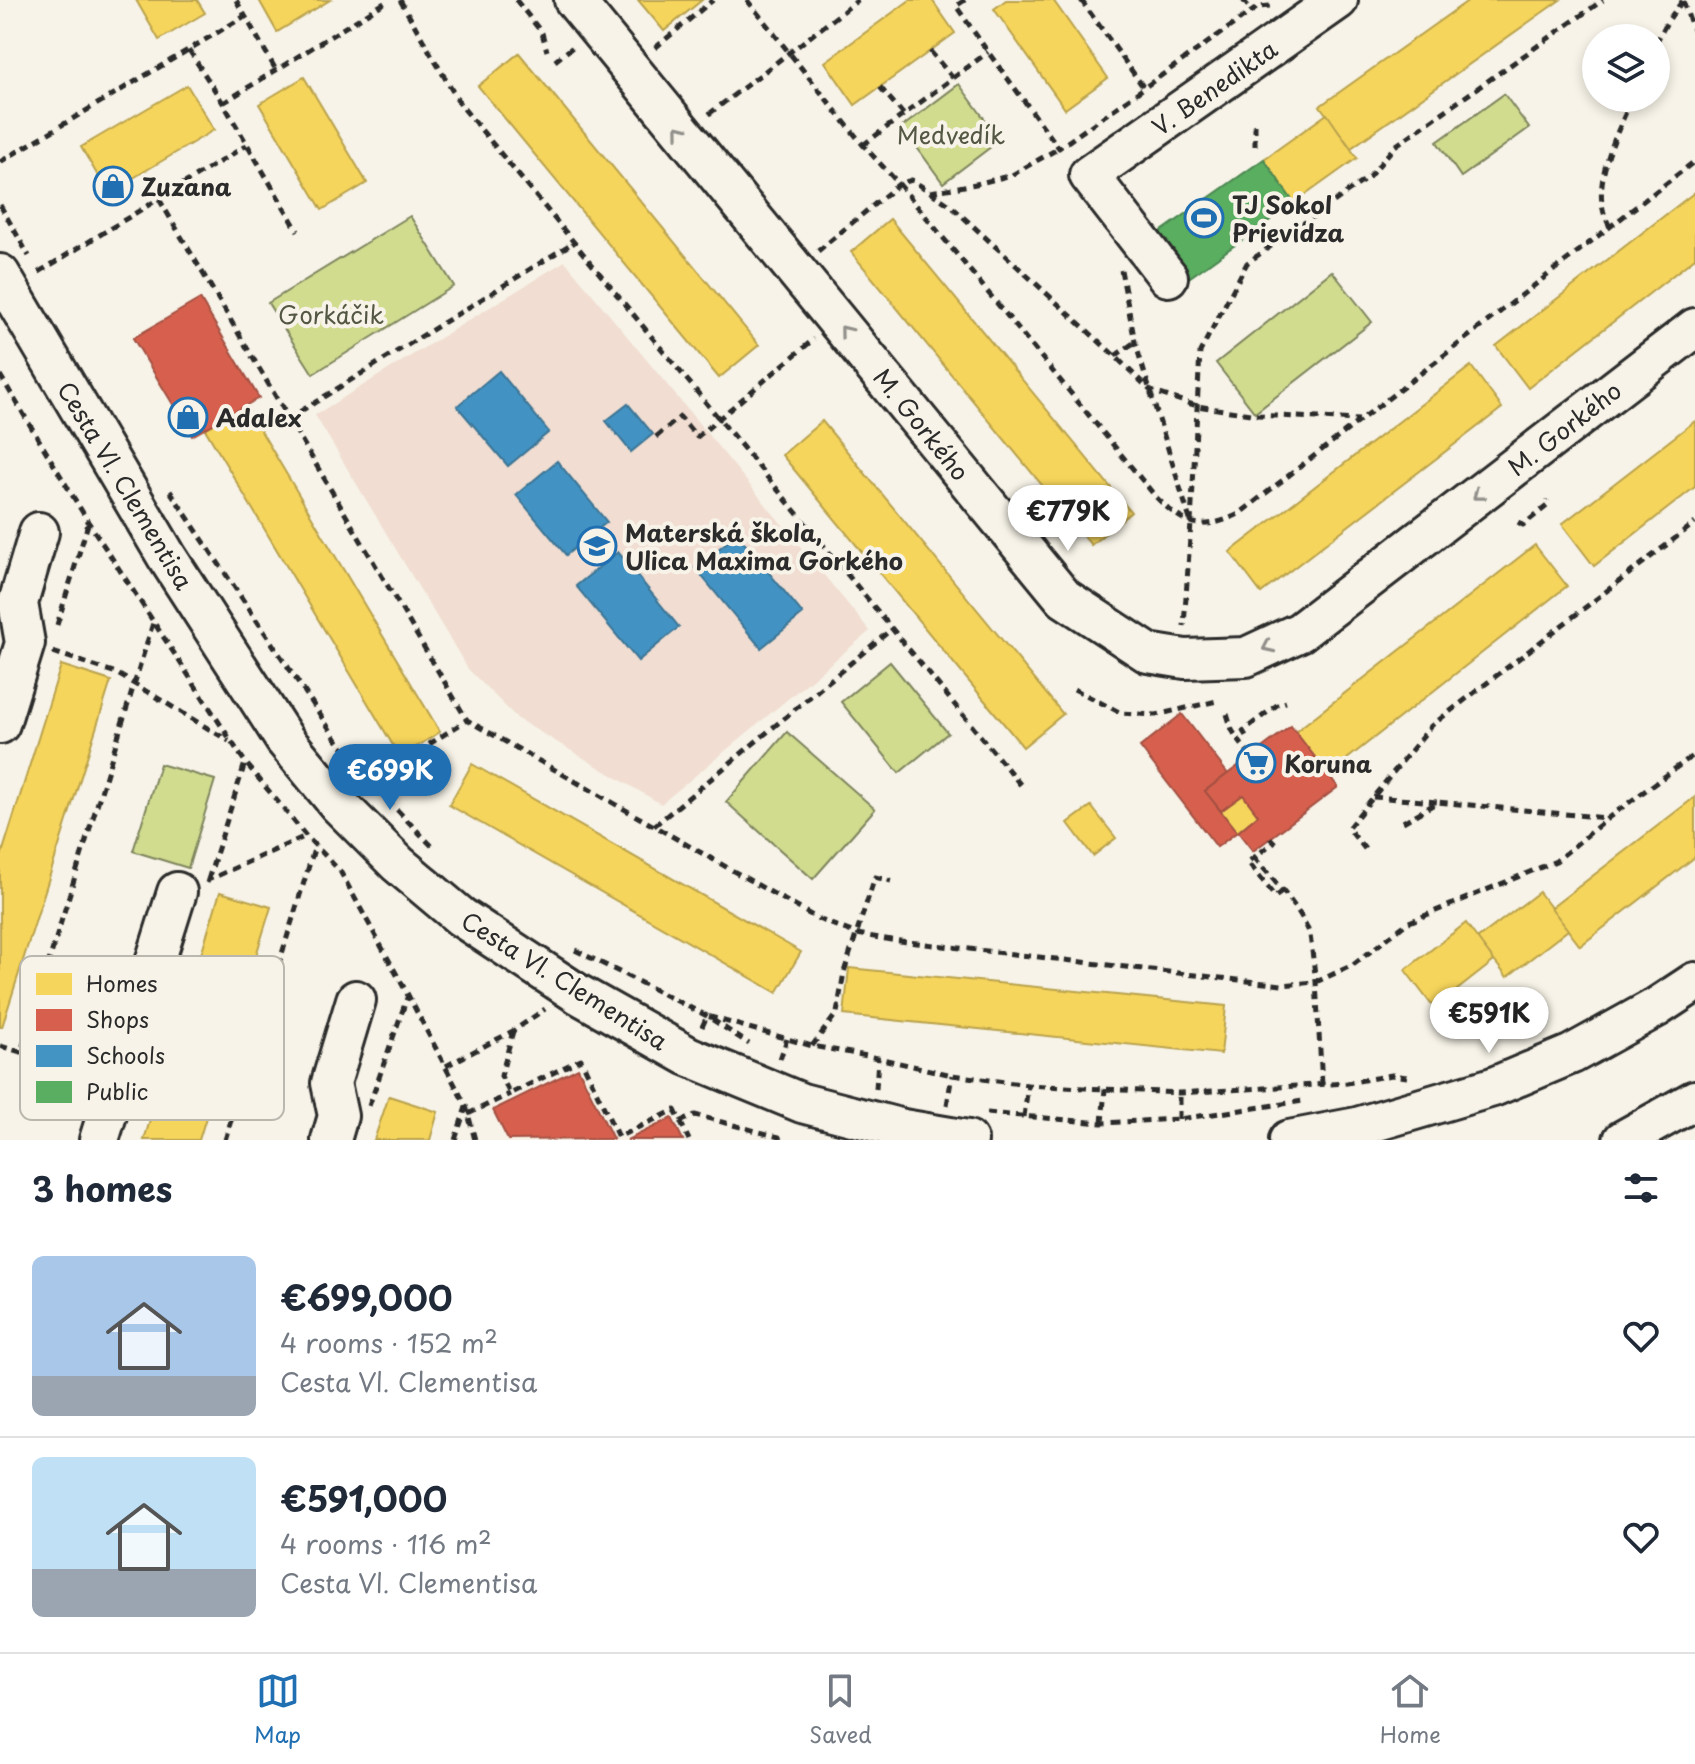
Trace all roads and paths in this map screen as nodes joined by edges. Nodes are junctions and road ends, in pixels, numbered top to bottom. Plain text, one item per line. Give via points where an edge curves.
1 (236, 0) edge
2 (389, 0) edge
3 (400, 0) edge
4 (516, 0) edge
5 (574, 0) edge
6 (713, 0) edge
7 (747, 0) edge
8 (858, 0) edge
9 (965, 0) edge
10 (1081, 0) edge
11 (1243, 0) edge
12 (1338, 0) edge
13 (1603, 0) edge
14 (1683, 0) edge
15 (1280, 6) dead end
16 (1252, 11) junction
17 (245, 16) junction
18 (1666, 24) edge
19 (1695, 36) edge
20 (189, 50) junction
21 (569, 50) dead end
22 (547, 51) dead end
23 (651, 51) dead end
24 (789, 51) junction
25 (930, 51) dead end
26 (988, 52) junction
27 (555, 61) dead end
28 (276, 70) junction
29 (953, 78) junction
30 (880, 87) dead end
31 (1144, 88) junction
32 (223, 103) junction
33 (699, 110) dead end
34 (1626, 112) edge
35 (904, 115) junction
36 (1255, 124) dead end
37 (247, 145) junction
38 (863, 145) junction
39 (1059, 148) junction
40 (1255, 149) dead end
41 (1695, 161) edge
42 (0, 162) edge
43 (899, 184) junction
44 (930, 192) junction
45 (159, 199) junction
46 (0, 205) edge
47 (1610, 227) junction
48 (298, 231) dead end
49 (574, 242) junction
50 (817, 252) dead end
51 (16, 266) edge
52 (1120, 269) dead end
53 (39, 272) dead end
54 (1168, 277) dead end
55 (836, 320) junction
56 (1695, 328) edge
57 (1135, 342) junction
58 (1115, 356) junction
59 (0, 375) edge
60 (1151, 391) junction
61 (1197, 406) junction
62 (719, 418) junction
63 (288, 419) junction
64 (1360, 420) junction
65 (656, 437) dead end
66 (163, 480) dead end
67 (1547, 500) dead end
68 (1518, 522) dead end
69 (89, 523) junction
70 (1191, 523) junction
71 (1695, 523) edge
72 (39, 532) dead end
73 (154, 622) junction
74 (1172, 627) dead end
75 (893, 628) junction
76 (1184, 630) junction
77 (1194, 631) dead end
78 (37, 647) junction
79 (134, 684) junction
80 (1074, 689) dead end
81 (1217, 701) dead end
82 (1286, 702) dead end
83 (1227, 714) dead end
84 (467, 720) junction
85 (0, 724) edge
86 (1239, 741) junction
87 (233, 744) junction
88 (1695, 754) edge
89 (1251, 756) dead end
90 (245, 762) junction
91 (370, 782) junction
92 (1024, 789) dead end
93 (1373, 797) junction
94 (1438, 802) junction
95 (1608, 818) junction
96 (1403, 822) dead end
97 (654, 826) junction
98 (306, 836) junction
99 (1270, 838) dead end
100 (315, 846) junction
101 (1365, 849) dead end
102 (436, 850) dead end
103 (891, 881) dead end
104 (192, 886) junction
105 (857, 934) junction
106 (565, 945) dead end
107 (50, 956) edge
108 (166, 956) edge
109 (281, 956) edge
110 (1316, 982) junction
111 (1695, 982) edge
112 (408, 995) junction
113 (356, 1000) dead end
114 (550, 1006) dead end
115 (707, 1016) junction
116 (513, 1031) junction
117 (787, 1039) junction
118 (0, 1046) edge
119 (812, 1046) junction
120 (756, 1048) dead end
121 (20, 1052) edge
122 (688, 1056) junction
123 (768, 1056) dead end
124 (878, 1058) junction
125 (780, 1060) junction
126 (793, 1064) dead end
127 (446, 1066) junction
128 (952, 1075) junction
129 (1347, 1083) junction
130 (1028, 1085) junction
131 (1322, 1085) junction
132 (1390, 1085) dead end
133 (862, 1087) dead end
134 (1105, 1089) junction
135 (1179, 1093) junction
136 (510, 1094) junction
137 (1350, 1095) dead end
138 (1695, 1100) edge
139 (1303, 1101) dead end
140 (466, 1106) junction
141 (947, 1108) dead end
142 (468, 1114) junction
143 (1024, 1117) junction
144 (1179, 1119) junction
145 (106, 1120) edge
146 (231, 1120) edge
147 (680, 1122) junction
148 (1102, 1123) junction
149 (972, 1126) edge
150 (334, 1128) edge
151 (99, 1140) edge
152 (225, 1140) edge
153 (455, 1140) edge
154 (475, 1140) edge
155 (689, 1140) edge
156 (780, 1140) edge
157 (1289, 1140) edge
158 (1623, 1140) edge

1 - 17 path
2 - 28 path
3 - 49 path via 460,104
4 - 22 path via 542,33
55 -> 5 street, M. Gorkého
6 - 23 path
7 - 24 path
8 - 24 path
9 - 26 path via 956,6
10 - 31 path
11 - 16 path
12 - 54 street, V. Benedikta via 1089,175
13 - 61 path via 1395,146 1369,177 1247,263 1200,352
14 - 18 path
14 - 19 path
15 - 16 path
16 - 31 path
17 - 20 path
17 - 28 path
20 - 32 path
20 - 42 path
21 - 27 path
24 - 33 path via 705,117
24 - 38 path
25 - 29 path
26 - 29 path
26 - 39 path
28 - 32 path
29 - 35 path
30 - 35 path
31 - 39 path
32 - 37 path
34 - 47 path via 1601,193
35 - 38 path
36 - 40 path
37 - 45 path
37 - 48 path
38 - 43 path
39 - 44 path via 1012,175
41 - 47 path
43 - 44 path via 912,180
43 - 50 path
43 - 70 path via 1156,497
44 - 58 path
45 - 53 path
45 - 63 path
46 - 51 path
47 - 64 path
49 - 62 path
49 - 63 path
51 - 122 street, Cesta Vl. Clementisa via 167,557 285,740 338,804 461,917 578,994
52 - 57 path
56 -> 55 street, M. Gorkého via 1300,632 1246,657 1185,659 1148,653 1064,598
55 - 62 path
57 - 58 path
57 - 60 path
58 - 60 path
59 - 69 path
60 - 61 path
60 - 70 path
61 - 64 path
61 - 70 path
62 - 65 path via 697,437 680,417
62 - 75 path
63 - 84 path
64 - 70 path via 1239,514 1217,524
66 - 91 path
67 - 68 path via 1547,506 1523,525
69 - 73 path
69 - 78 path
70 - 76 path
71 - 93 path via 1431,726
72 - 78 street via 18,603
73 - 79 path
73 - 87 path
74 - 76 path
75 - 92 path
75 - 97 path
76 - 77 path
78 - 79 path
78 - 85 street
79 - 87 path
79 - 107 path
80 - 81 path via 1121,713 1156,715
82 - 86 path via 1243,731 1246,736
83 - 86 path
84 - 91 path
84 - 97 path
86 - 89 path
87 - 90 path
88 - 95 path
90 - 98 path
90 - 104 path
91 - 102 path
93 - 94 path
93 - 101 path via 1348,828
94 - 95 path
94 - 96 path
95 - 110 path via 1556,861 1407,923 1353,965
97 - 105 path via 818,919
98 - 100 path
98 - 104 path
99 - 110 path via 1274,842 1254,857 1307,928
100 - 109 path
100 - 112 path via 340,871
103 - 105 path via 875,877
104 - 108 street
105 - 110 path via 1282,985
105 - 119 path via 837,1013
106 - 115 path
110 - 131 path
111 - 157 street via 1572,1054 1493,1087 1357,1127
112 - 127 path
112 - 150 path via 362,1124
113 - 150 street via 331,1083
114 - 116 path
115 - 117 path
115 - 120 path
115 - 122 path
116 - 127 path
116 - 136 path via 501,1076
117 - 119 path
117 - 125 path
118 - 121 path
119 - 124 path
122 - 149 street, Cesta Vl. Clementisa via 802,1103 903,1129
123 - 125 path
124 - 128 path
124 - 133 path via 876,1092
125 - 126 path
127 - 140 path
128 - 130 path
128 - 141 path
129 - 131 path
129 - 132 path via 1392,1075 1416,1078
129 - 137 path
130 - 134 path
130 - 143 path
131 - 135 path
134 - 135 path
134 - 148 path
135 - 144 path
136 - 142 path
136 - 147 path via 581,1059 618,1137 675,1110
138 - 158 street
139 - 144 path
140 - 142 path
140 - 153 path
142 - 154 path
143 - 148 path
143 - 149 path
144 - 148 path
145 - 151 street
146 - 152 path
147 - 155 path
147 - 156 path via 695,1115

